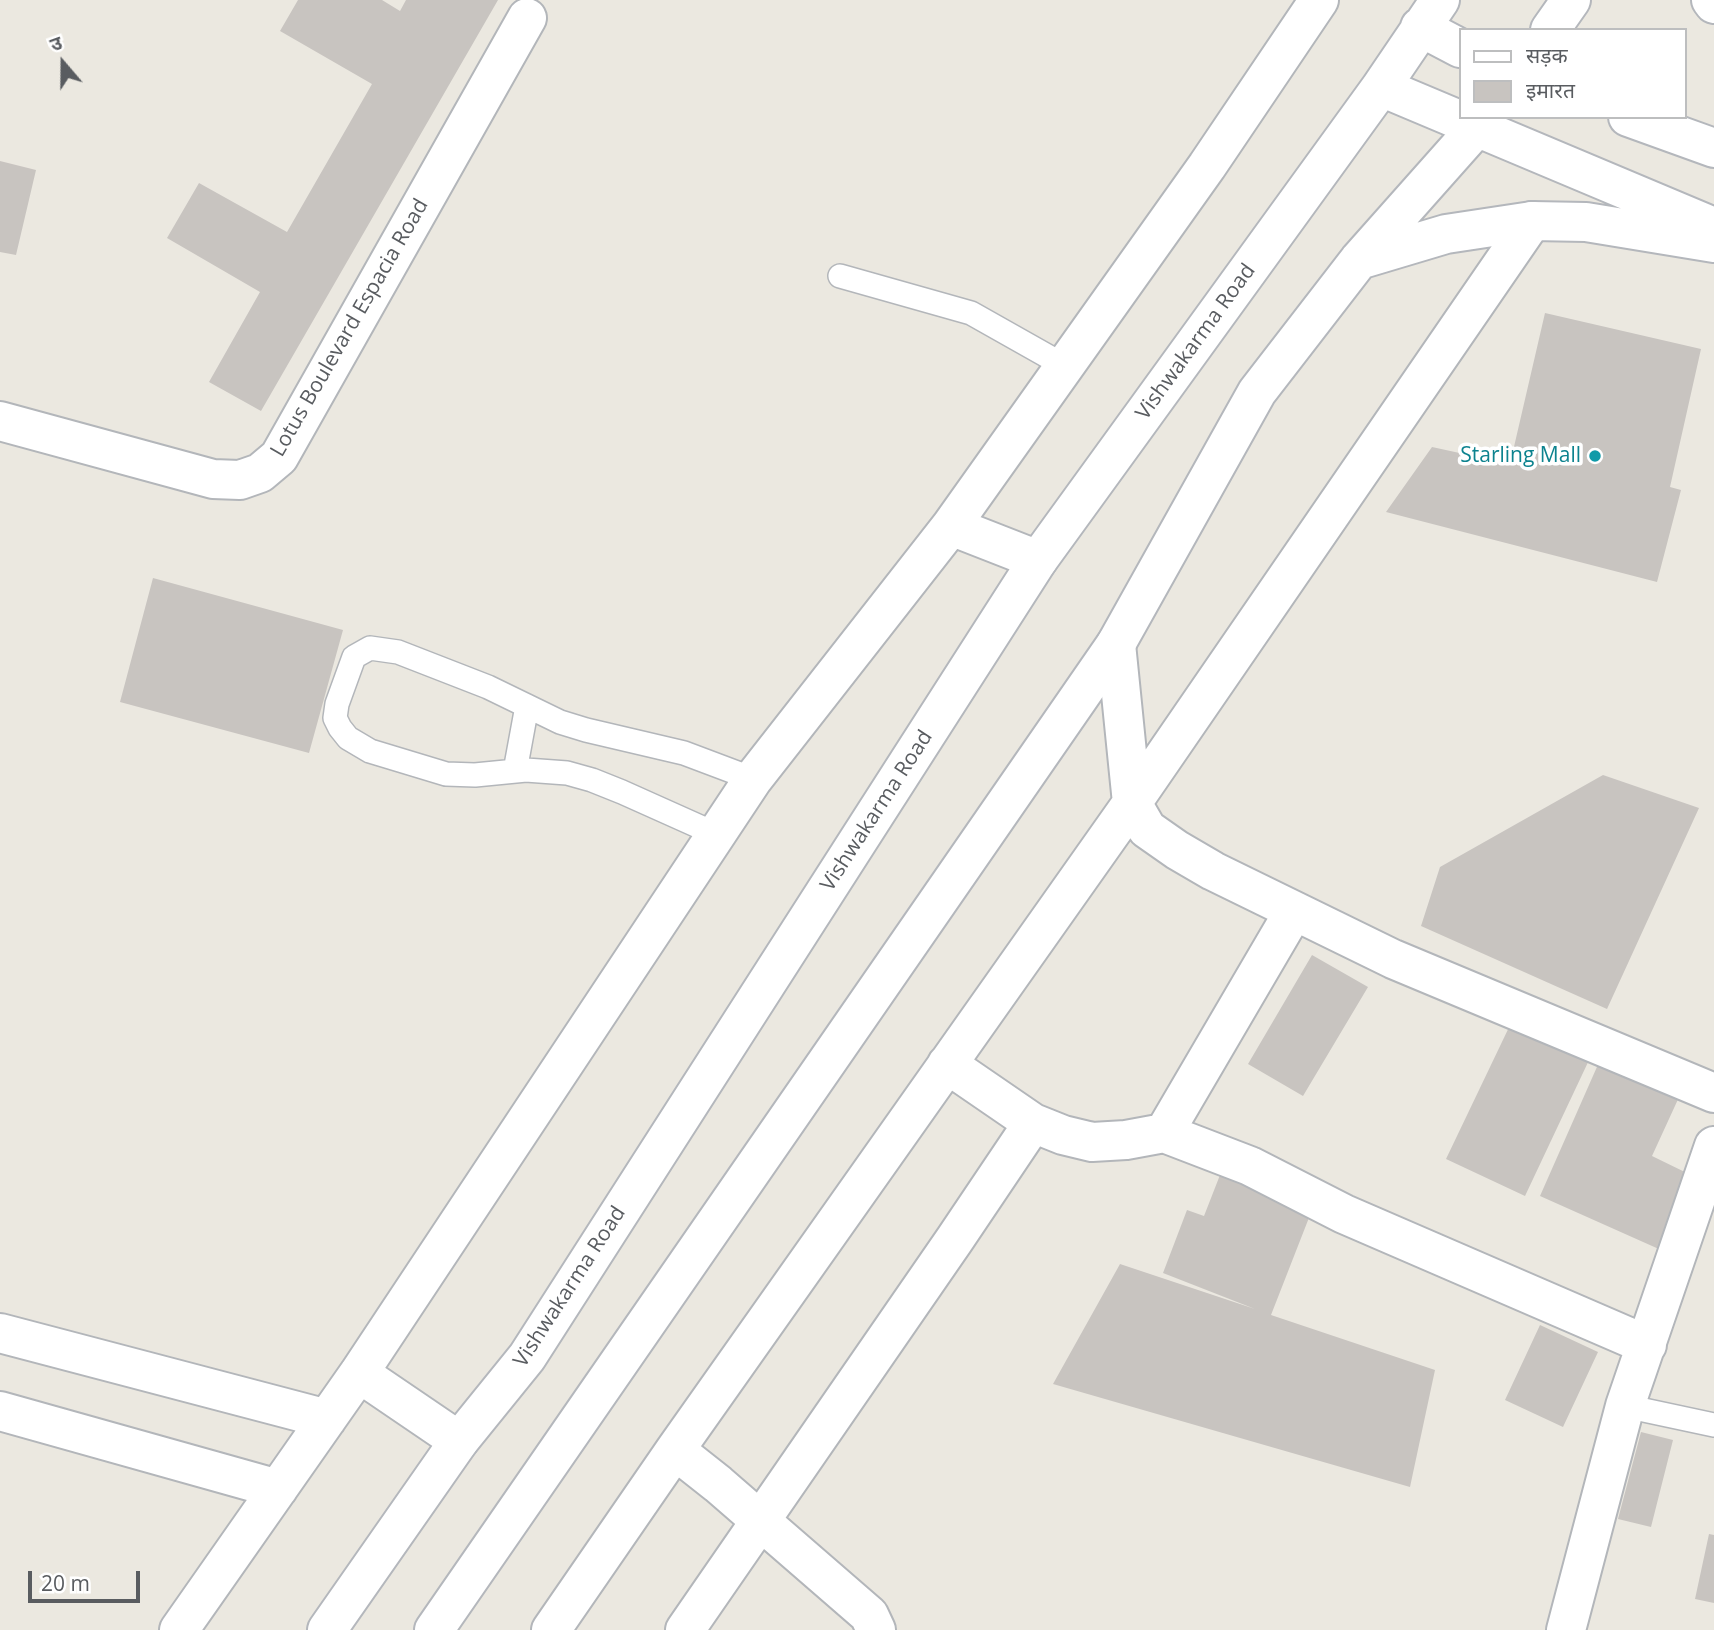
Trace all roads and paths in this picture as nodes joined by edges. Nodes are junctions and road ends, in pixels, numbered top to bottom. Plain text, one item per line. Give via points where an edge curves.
1 (1320, 0) edge
2 (1572, 0) edge
3 (1430, 14) edge
4 (527, 19) dead end
5 (1551, 28) edge
6 (1458, 46) edge
7 (1381, 87) junction
8 (1458, 114) edge
9 (1634, 119) edge
10 (1482, 123) edge
11 (1714, 148) edge
12 (1532, 221) junction
13 (1714, 227) edge
14 (1714, 243) edge
15 (1359, 260) junction
16 (839, 276) dead end
17 (1065, 366) junction
18 (0, 421) edge
19 (951, 526) junction
20 (1038, 559) junction
21 (1116, 644) junction
22 (527, 706) junction
23 (515, 771) junction
24 (753, 779) junction
25 (1152, 827) junction
26 (718, 835) junction
27 (1294, 911) junction
28 (968, 1078) junction
29 (1714, 1093) edge
30 (1033, 1123) junction
31 (1164, 1133) junction
32 (1714, 1146) edge
33 (0, 1333) edge
34 (1647, 1345) junction
35 (359, 1373) junction
36 (1625, 1406) junction
37 (0, 1411) edge
38 (327, 1419) junction
39 (1714, 1424) edge
40 (459, 1441) junction
41 (695, 1466) junction
42 (278, 1489) junction
43 (761, 1521) junction
44 (878, 1629) edge
45 (179, 1630) edge
46 (327, 1630) edge
47 (434, 1630) edge
48 (551, 1630) edge
49 (685, 1630) edge
50 (1566, 1630) edge

1 - 17 street
2 - 5 street
3 - 6 street
3 - 7 street, Vishwakarma Road
4 - 18 street, Lotus Boulevard Espacia Road via 279,457 260,473 240,480 213,479
7 - 8 street
7 - 20 street, Vishwakarma Road
9 - 11 street
10 - 13 street
10 - 15 street
12 - 14 street via 1586,222
12 - 15 street via 1446,234
12 - 25 street
15 - 21 street via 1257,392
16 - 17 lane via 971,313
17 - 19 street
19 - 20 street
19 - 24 street
20 - 40 street, Vishwakarma Road via 527,1357
21 - 25 street
21 - 47 street
22 - 23 lane
22 - 23 lane via 398,652 370,648 354,657 337,704 335,718 340,729 370,751 446,774
22 - 24 lane via 560,722 684,753
23 - 26 lane via 592,779
24 - 26 street
25 - 27 street
25 - 28 street
26 - 35 street
27 - 29 street via 1393,959
27 - 31 street
28 - 30 street
28 - 41 street
30 - 31 street via 1092,1142
30 - 43 street
31 - 34 street via 1250,1166 1344,1214
32 - 34 street
33 - 38 street
34 - 36 street
35 - 38 street
35 - 40 street
36 - 39 lane
36 - 50 street
37 - 42 street
38 - 42 street
40 - 46 street, Vishwakarma Road
41 - 43 street
41 - 48 street
42 - 45 street
43 - 44 street via 869,1615
43 - 49 street

